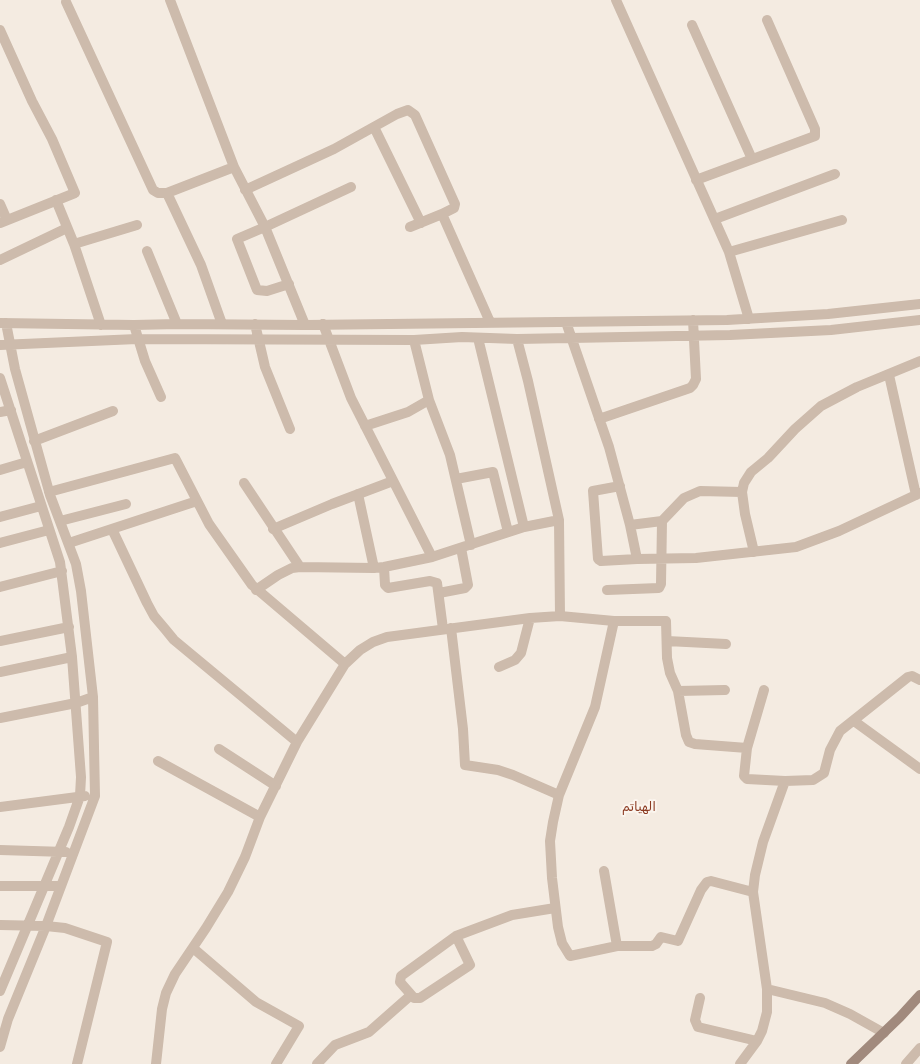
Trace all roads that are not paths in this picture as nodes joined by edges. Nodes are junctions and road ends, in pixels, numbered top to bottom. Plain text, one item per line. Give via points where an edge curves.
1 (170, 0) edge
2 (616, 0) edge
3 (66, 2) dead end
4 (767, 20) dead end
5 (692, 25) dead end
6 (1, 33) edge
7 (374, 127) junction
8 (752, 159) junction
9 (234, 167) junction
10 (835, 174) dead end
11 (696, 180) junction
12 (351, 186) dead end
13 (245, 190) junction
14 (167, 193) junction
15 (56, 200) junction
16 (0, 204) edge
17 (442, 214) junction
18 (714, 219) junction
19 (842, 220) dead end
20 (4, 221) edge
21 (421, 223) junction
22 (137, 225) dead end
23 (266, 227) junction
24 (67, 228) junction
25 (410, 228) dead end
26 (74, 244) junction
27 (147, 251) dead end
28 (729, 252) junction
29 (0, 260) edge
30 (289, 284) junction
31 (920, 304) edge
32 (749, 319) junction
33 (693, 320) junction
34 (920, 320) edge
35 (490, 322) junction
36 (566, 322) junction
37 (3, 324) edge
38 (177, 324) junction
39 (222, 324) junction
40 (255, 324) junction
41 (323, 324) junction
42 (100, 325) junction
43 (134, 325) junction
44 (305, 325) junction
45 (694, 336) junction
46 (478, 338) junction
47 (571, 338) junction
48 (137, 339) junction
49 (517, 339) junction
50 (258, 340) junction
51 (328, 340) junction
52 (414, 340) junction
53 (5, 344) edge
54 (920, 361) edge
55 (889, 375) junction
56 (0, 378) edge
57 (161, 397) dead end
58 (429, 400) junction
59 (11, 410) junction
60 (114, 411) dead end
61 (0, 412) edge
62 (599, 419) junction
63 (365, 426) junction
64 (290, 429) dead end
65 (34, 441) junction
66 (27, 462) junction
67 (0, 470) edge
68 (456, 479) junction
69 (392, 481) junction
70 (244, 482) dead end
71 (620, 486) junction
72 (49, 492) junction
73 (742, 492) junction
74 (358, 494) junction
75 (918, 494) edge
76 (197, 501) junction
77 (126, 504) dead end
78 (41, 506) junction
79 (0, 517) edge
80 (559, 520) junction
81 (60, 521) junction
82 (662, 521) junction
83 (630, 525) junction
84 (524, 527) junction
85 (112, 529) junction
86 (273, 529) junction
87 (49, 530) junction
88 (508, 532) junction
89 (0, 543) edge
90 (69, 543) junction
91 (466, 546) junction
92 (754, 552) junction
93 (432, 557) junction
94 (637, 558) junction
95 (661, 559) junction
96 (300, 567) junction
97 (379, 567) junction
98 (62, 571) junction
99 (0, 587) edge
100 (256, 590) junction
101 (607, 590) dead end
102 (439, 593) junction
103 (560, 616) junction
104 (530, 618) junction
105 (614, 621) junction
106 (69, 627) junction
107 (447, 629) junction
108 (0, 641) edge
109 (667, 641) junction
110 (726, 644) dead end
111 (72, 657) junction
112 (344, 664) junction
113 (499, 666) dead end
114 (0, 672) edge
115 (920, 680) edge
116 (725, 690) dead end
117 (764, 690) dead end
118 (678, 691) junction
119 (93, 697) junction
120 (76, 703) junction
121 (0, 718) edge
122 (854, 721) junction
123 (297, 742) junction
124 (747, 748) junction
125 (219, 749) dead end
126 (158, 761) dead end
127 (920, 769) edge
128 (786, 781) junction
129 (276, 786) junction
130 (559, 795) junction
131 (80, 796) junction
132 (95, 796) junction
133 (0, 807) edge
134 (260, 818) junction
135 (0, 850) edge
136 (59, 852) junction
137 (74, 854) junction
138 (604, 871) dead end
139 (0, 886) edge
140 (45, 886) junction
141 (61, 886) junction
142 (753, 892) junction
143 (555, 908) junction
144 (0, 925) edge
145 (29, 925) junction
146 (46, 926) junction
147 (456, 936) junction
148 (617, 946) junction
149 (192, 948) junction
150 (4, 971) edge
151 (768, 989) junction
152 (0, 991) edge
153 (411, 995) junction
154 (920, 995) edge
155 (700, 998) dead end
156 (884, 1033) junction
157 (757, 1041) junction
158 (0, 1046) edge
159 (920, 1048) edge
160 (78, 1064) edge
161 (156, 1064) edge
162 (276, 1064) edge
163 (317, 1064) edge
164 (740, 1064) edge
165 (851, 1064) edge
166 (906, 1064) edge

1 - 9 street
2 - 11 street
3 - 14 street via 154,190 158,193
4 - 8 street via 816,133
5 - 8 street
6 - 15 street via 75,193
7 - 13 street via 334,149
7 - 17 street via 404,111 416,115 455,204 454,208
7 - 21 street
8 - 11 street
9 - 13 street
9 - 14 street
10 - 18 street
11 - 18 street
12 - 23 street
13 - 23 street
14 - 39 street via 201,265
15 - 20 street
15 - 24 street
16 - 20 street
17 - 21 street
17 - 35 street
18 - 28 street
19 - 28 street
21 - 25 street
22 - 26 street
23 - 30 street
23 - 30 street via 237,238 255,286 257,290 263,291
24 - 26 street
24 - 29 street
26 - 42 street
27 - 38 street
28 - 32 street
30 - 44 street
31 - 32 street
32 - 33 street
33 - 36 street
33 - 45 street
34 - 45 street via 802,332
35 - 36 street
35 - 41 street
36 - 47 street
37 - 42 street
37 - 53 street
38 - 39 street
38 - 43 street
39 - 40 street
40 - 44 street
40 - 50 street
41 - 44 street
41 - 51 street
42 - 43 street
43 - 48 street
45 - 47 street
45 - 62 street via 696,379 690,388
46 - 49 street
46 - 52 street
46 - 84 street
47 - 49 street
47 - 62 street
48 - 50 street
48 - 53 street
48 - 57 street
49 - 80 street
50 - 51 street
50 - 64 street via 271,384
51 - 52 street
51 - 63 street
52 - 58 street
53 - 65 street
54 - 55 street
55 - 73 street via 857,387 822,406 752,472 744,483
55 - 75 street
56 - 59 street
58 - 63 street via 408,412
58 - 68 street via 450,455
59 - 61 street
59 - 66 street
60 - 65 street
62 - 71 street
63 - 69 street
65 - 72 street
66 - 67 street
66 - 78 street
68 - 88 street via 493,472
68 - 91 street
69 - 74 street
69 - 93 street
70 - 86 street
71 - 83 street
71 - 94 street via 592,491 598,559 603,562
72 - 76 street via 175,458
72 - 81 street
73 - 82 street via 714,490 691,494
73 - 92 street
74 - 86 street
74 - 97 street
75 - 92 street via 817,541 796,547
76 - 85 street
76 - 100 street via 209,524
77 - 81 street
78 - 79 street
78 - 87 street
80 - 84 street
80 - 103 street
81 - 90 street
82 - 83 street
82 - 95 street
83 - 94 street
84 - 88 street
85 - 90 street
85 - 123 street via 151,610 174,640
86 - 96 street
87 - 89 street
87 - 98 street
88 - 91 street
90 - 119 street via 81,591
91 - 93 street
91 - 102 street via 468,585 465,588
92 - 95 street
93 - 97 street
94 - 95 street
95 - 101 street via 659,588
96 - 97 street
96 - 100 street via 278,575
97 - 102 street via 388,588 433,581 437,583
98 - 99 street
98 - 106 street
100 - 112 street
102 - 107 street
103 - 104 street
103 - 105 street
104 - 107 street
104 - 113 street via 521,653 515,660
105 - 109 street via 666,620
105 - 130 street via 595,707
106 - 108 street
106 - 111 street
107 - 112 street via 387,636 360,650
107 - 130 street via 463,729 465,765 505,772
109 - 110 street
109 - 118 street via 670,673
111 - 114 street
111 - 120 street
112 - 123 street
115 - 122 street via 910,676
116 - 118 street
117 - 124 street
118 - 124 street via 689,742
119 - 120 street
119 - 132 street
120 - 121 street
120 - 131 street
122 - 127 street
122 - 128 street via 835,737 824,773 813,780
123 - 129 street
124 - 128 street via 743,774 746,778
125 - 129 street
126 - 134 street
128 - 142 street via 763,842
129 - 134 street
130 - 143 street via 550,841
131 - 132 street
131 - 133 street
131 - 136 street
132 - 137 street
134 - 149 street via 228,892
135 - 136 street
136 - 137 street
136 - 140 street
137 - 141 street
138 - 148 street
139 - 140 street
140 - 141 street
140 - 145 street
141 - 146 street
142 - 148 street via 712,881 707,882 678,941 661,937 652,946
142 - 151 street
143 - 147 street via 512,915
143 - 148 street via 560,936 570,956
144 - 145 street
145 - 146 street
145 - 150 street
146 - 158 street
146 - 160 street via 65,928 107,942
147 - 153 street via 401,976 400,982
147 - 153 street via 470,965 418,999
149 - 161 street via 166,993
149 - 162 street via 256,1002 299,1026
150 - 152 street
151 - 156 street via 825,1003
151 - 157 street via 762,1031
153 - 163 street via 369,1032 336,1045
154 - 156 street
155 - 157 street via 695,1020 698,1027
156 - 165 street
157 - 164 street
159 - 166 street

